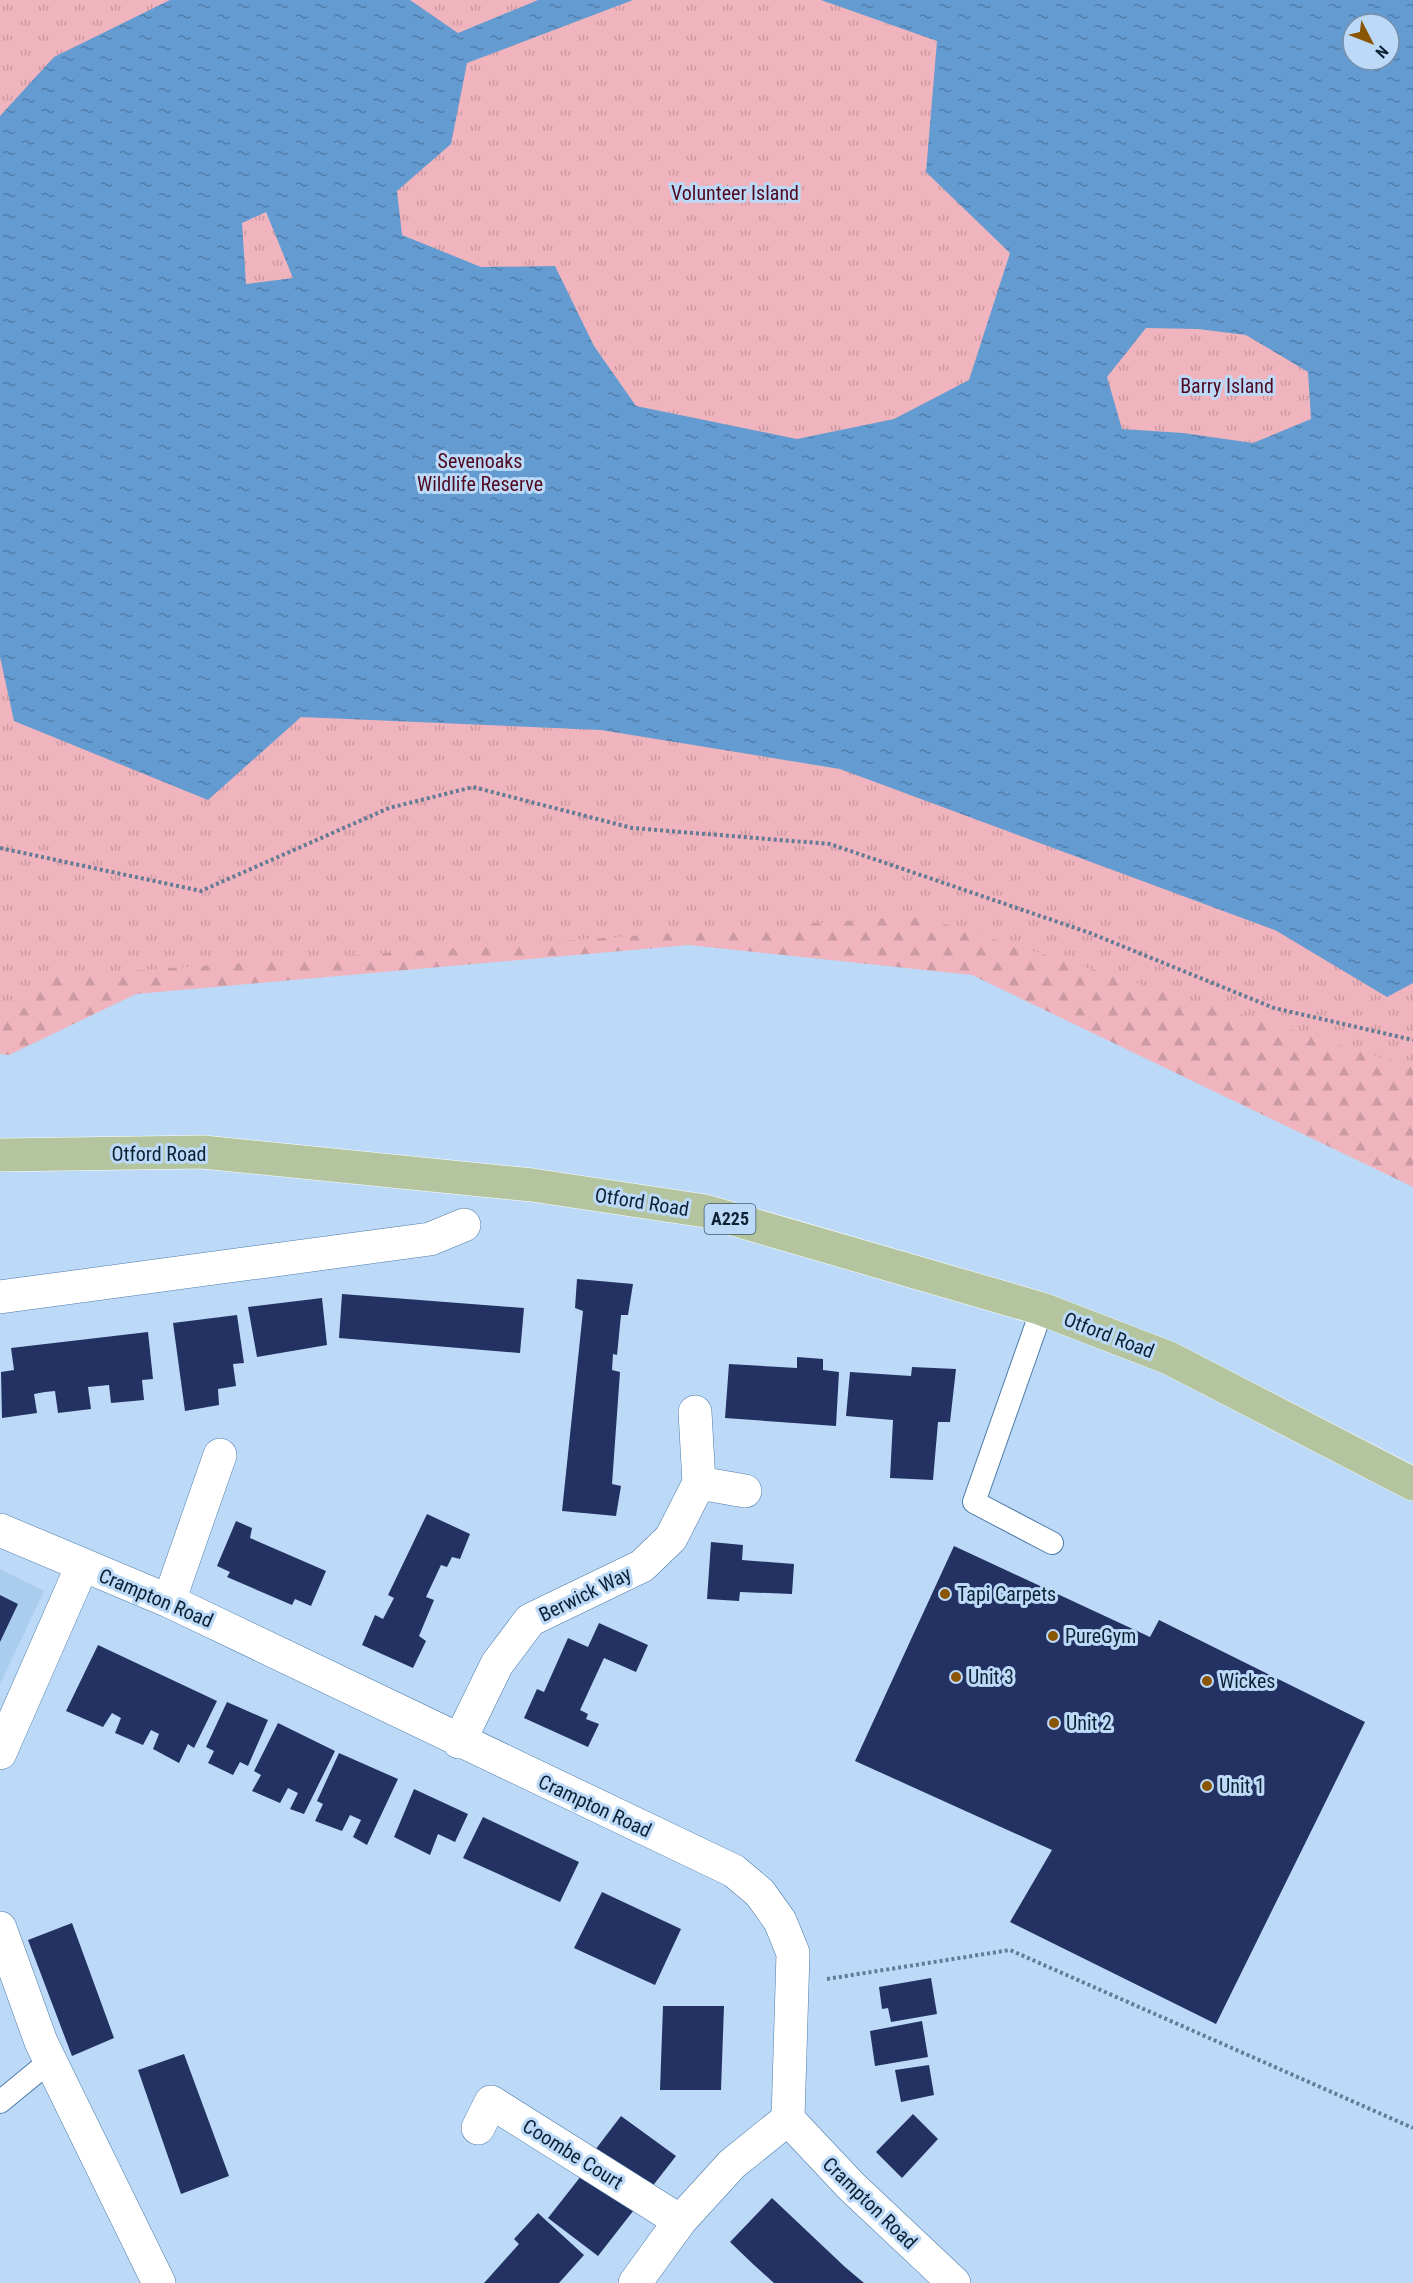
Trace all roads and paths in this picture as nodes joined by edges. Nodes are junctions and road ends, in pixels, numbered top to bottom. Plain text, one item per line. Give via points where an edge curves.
1 (0, 848) edge
2 (1413, 1040) edge
3 (0, 1155) edge
4 (464, 1225) dead end
5 (0, 1297) edge
6 (1042, 1309) junction
7 (695, 1412) dead end
8 (220, 1455) dead end
9 (699, 1483) junction
10 (1413, 1484) edge
11 (745, 1491) dead end
12 (0, 1530) edge
13 (1052, 1543) dead end
14 (82, 1566) junction
15 (169, 1602) junction
16 (459, 1742) junction
17 (0, 1753) edge
18 (0, 1928) edge
19 (791, 1984) junction
20 (50, 2061) junction
21 (0, 2102) edge
22 (788, 2119) junction
23 (477, 2128) dead end
24 (1413, 2128) edge
25 (680, 2221) junction
26 (159, 2283) edge
27 (635, 2283) edge
28 (954, 2283) edge

1 - 2 path via 201,891 389,808 473,787 632,828 830,844 1090,933 1274,1008
3 - 6 main road, Otford Road / A225 via 203,1152 555,1189 705,1211
4 - 5 street via 430,1239
6 - 10 main road, Otford Road / A225 via 1169,1358
6 - 13 lane via 974,1502
7 - 9 street, Berwick Way
8 - 15 street
9 - 11 street
9 - 16 street, Berwick Way via 672,1538 642,1566 530,1620 497,1664
12 - 14 street, Crampton Road
14 - 15 street, Crampton Road
14 - 17 street
15 - 16 street, Crampton Road
16 - 19 street, Crampton Road via 734,1871 760,1893 780,1921 793,1953
18 - 20 street
19 - 22 street, Crampton Road
19 - 24 path via 1010,1950
20 - 21 lane
20 - 26 street
22 - 25 street via 732,2164
22 - 28 street, Crampton Road via 851,2186
23 - 25 street, Coombe Court via 491,2102
25 - 27 street

